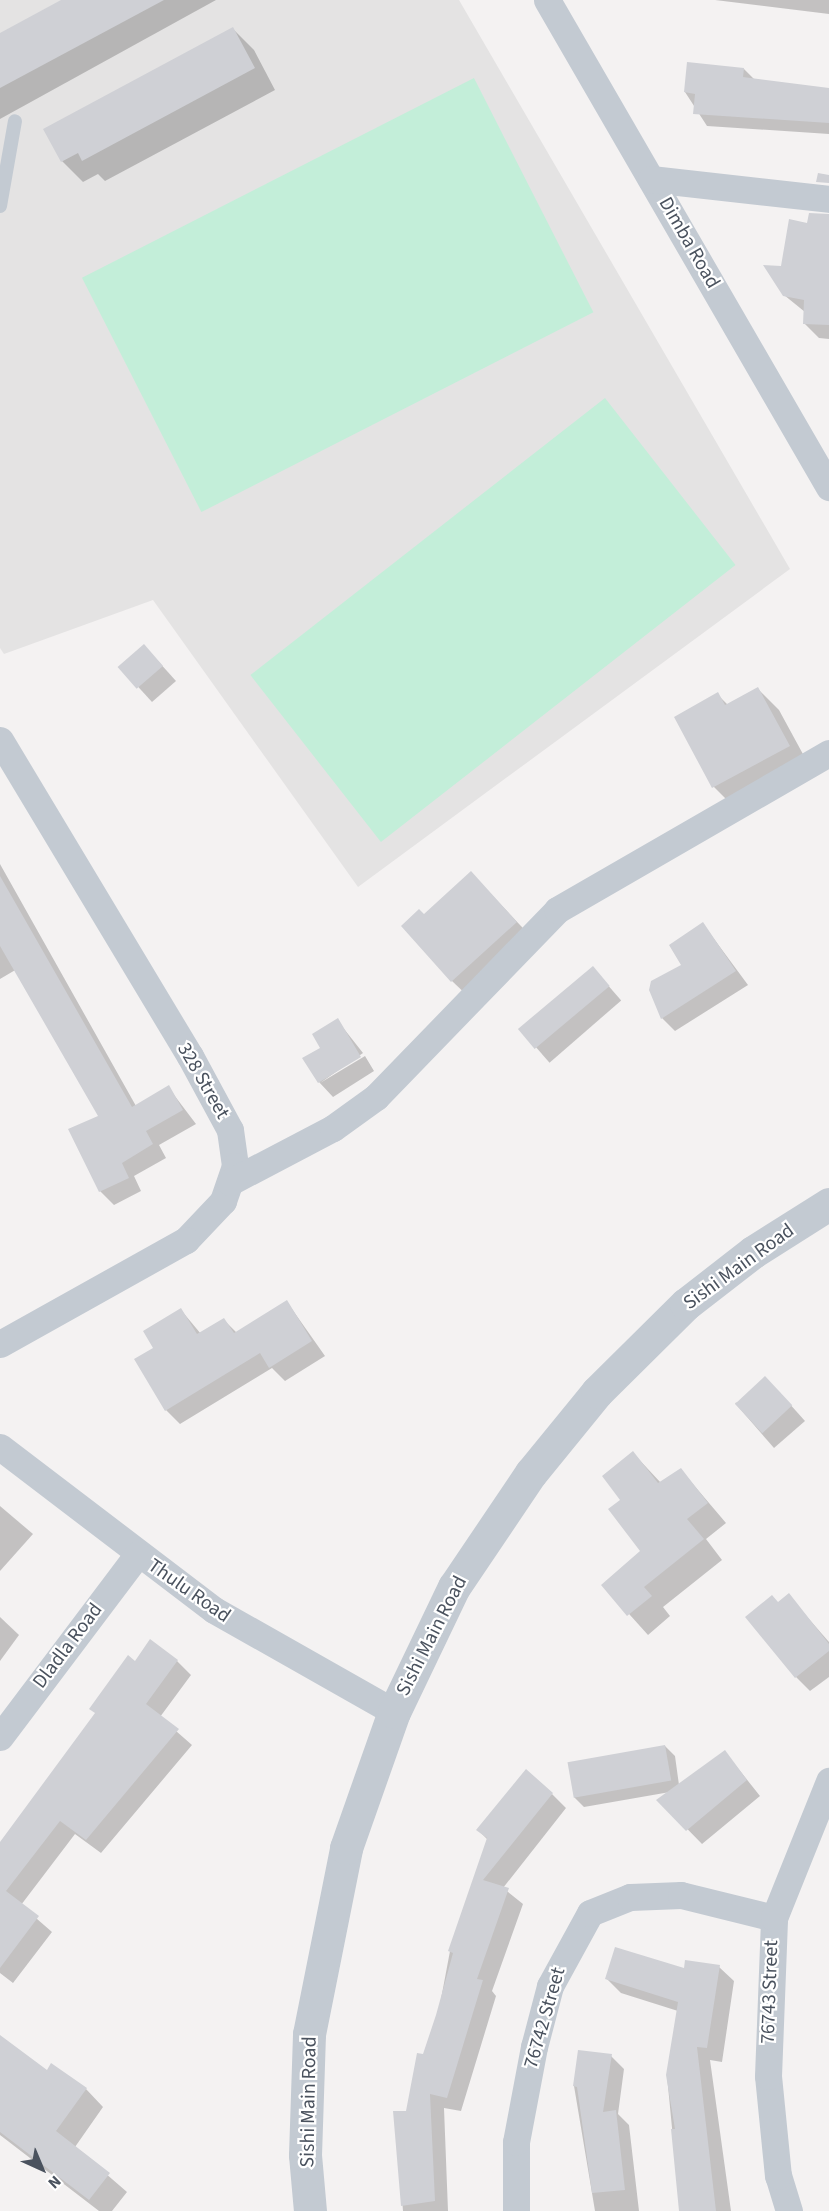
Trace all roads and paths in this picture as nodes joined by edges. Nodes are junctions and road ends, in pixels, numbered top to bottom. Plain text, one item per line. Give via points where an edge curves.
1 (547, 0) edge
2 (15, 121) dead end
3 (651, 178) junction
4 (829, 199) edge
5 (0, 206) edge
6 (829, 486) edge
7 (0, 740) edge
8 (829, 753) edge
9 (230, 1182) junction
10 (829, 1204) edge
11 (0, 1344) edge
12 (0, 1447) edge
13 (137, 1555) junction
14 (394, 1712) junction
15 (0, 1737) edge
16 (829, 1781) edge
17 (774, 1918) junction
18 (310, 2211) edge
19 (516, 2211) edge
20 (789, 2211) edge

1 - 3 street, Dimba Road
2 - 5 lane
3 - 4 street
3 - 6 street, Dimba Road
7 - 9 street, 328 Street via 230,1130 236,1166
8 - 9 street via 557,910 376,1096 333,1128
9 - 11 street, 328 Street via 223,1201 186,1240
10 - 14 street, Sishi Main Road via 753,1252 686,1304 597,1392 531,1473 454,1587
12 - 13 street, Thulu Road
13 - 14 street, Thulu Road via 268,1643
13 - 15 street, Dladla Road
14 - 18 street, Sishi Main Road via 346,1848 309,2034 305,2155
16 - 17 street, 76743 Street
17 - 19 street, 76742 Street via 681,1895 630,1897 590,1913 550,1986 534,2048 516,2142
17 - 20 street, 76743 Street via 768,2076 778,2176

